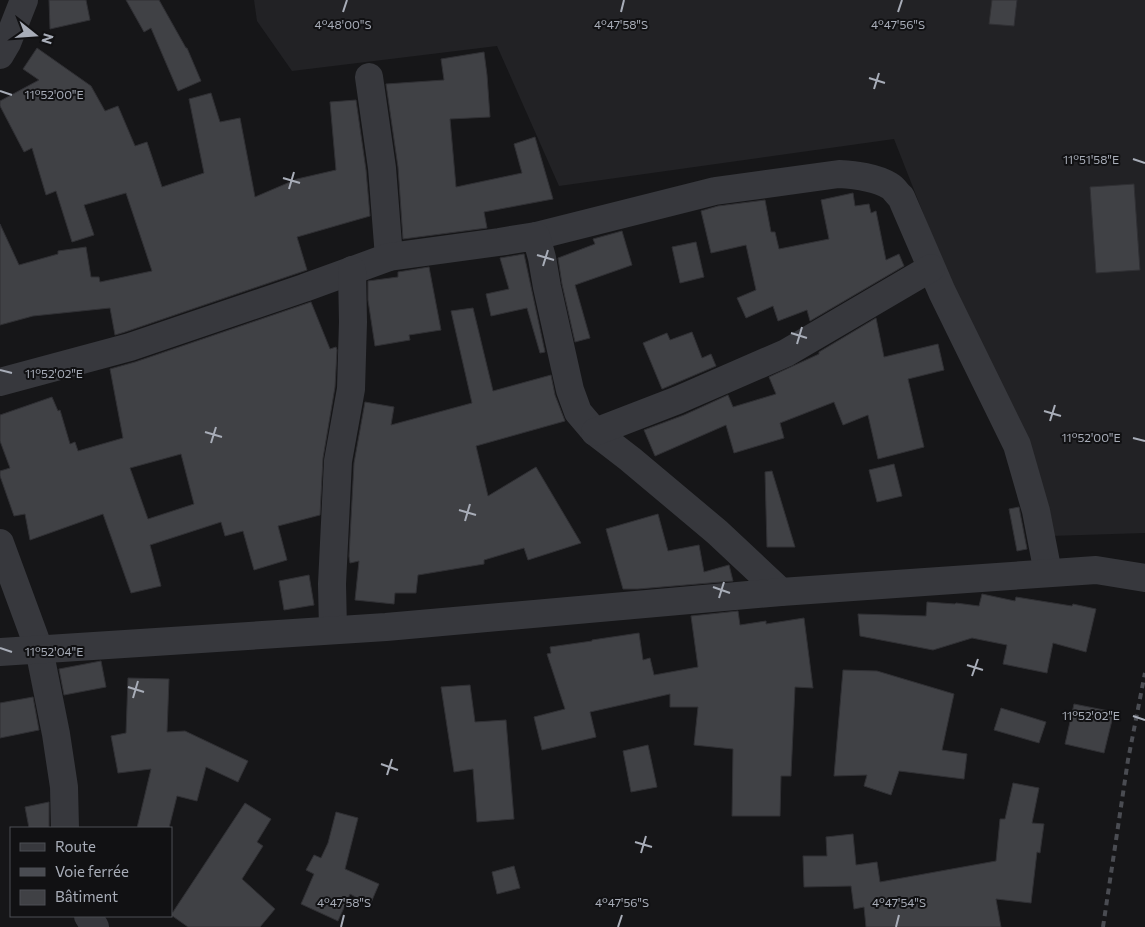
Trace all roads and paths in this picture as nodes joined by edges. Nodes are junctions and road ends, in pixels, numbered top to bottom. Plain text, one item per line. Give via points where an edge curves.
1 (24, 0) edge
2 (0, 55) edge
3 (369, 77) dead end
4 (536, 236) junction
5 (388, 257) junction
6 (931, 268) junction
7 (352, 270) junction
8 (0, 382) edge
9 (595, 432) junction
10 (0, 544) edge
11 (1048, 573) junction
12 (1145, 578) edge
13 (781, 592) junction
14 (333, 630) junction
15 (39, 649) junction
16 (0, 652) edge
17 (65, 827) edge

1 - 2 street
3 - 5 street via 382,168
4 - 5 street
4 - 6 street via 715,191 839,174 878,180 891,186 901,197
4 - 9 street via 570,390 578,412
5 - 7 street
6 - 9 street via 786,353
6 - 11 street via 1017,445 1036,511
7 - 8 street via 130,347
7 - 14 street via 351,389 338,461
9 - 13 street via 716,532
10 - 15 street
11 - 12 street via 1096,570
11 - 13 street
13 - 14 street
14 - 15 street
15 - 16 street
15 - 17 street via 64,787

